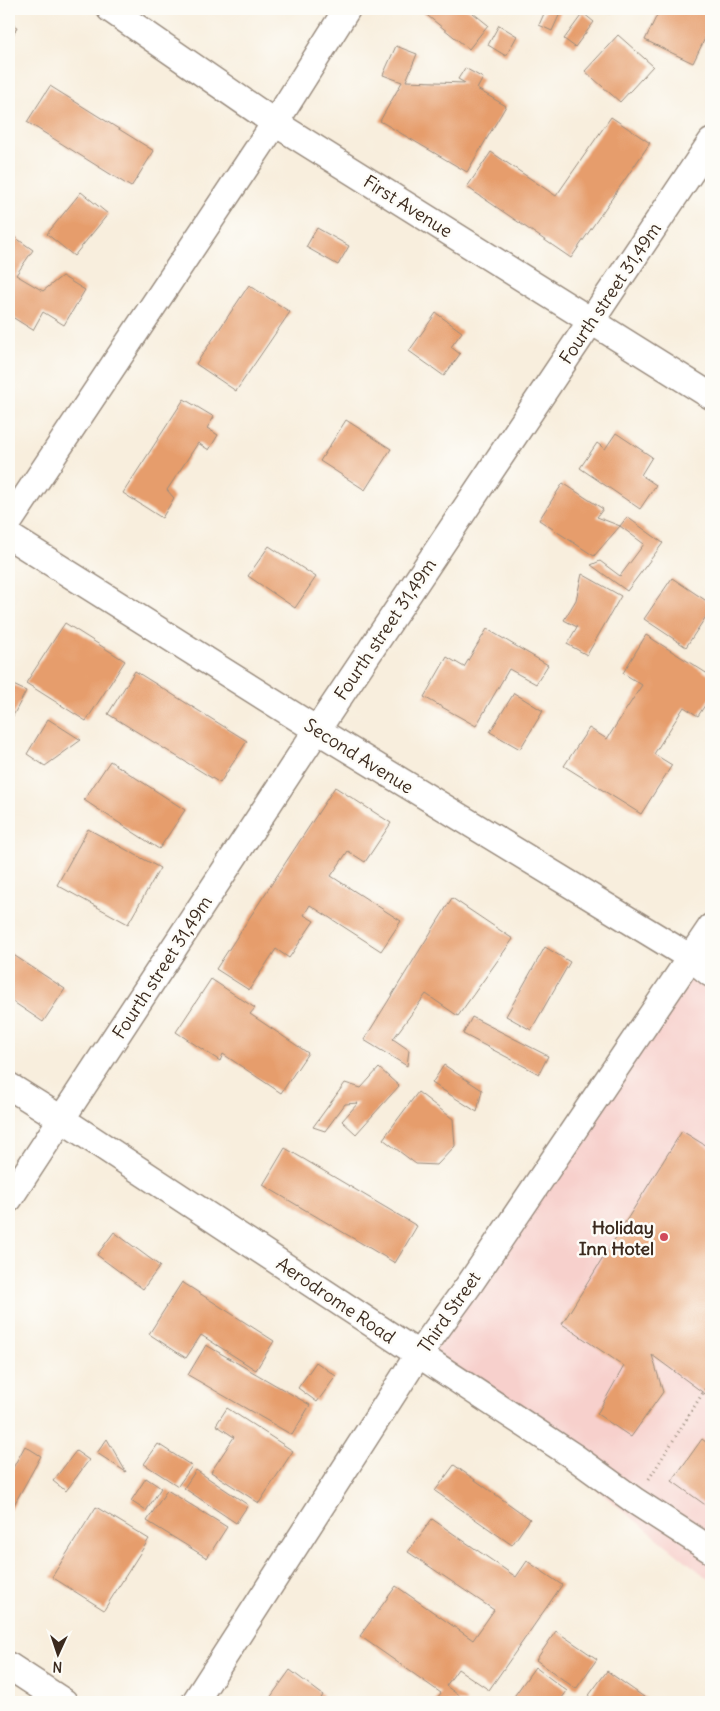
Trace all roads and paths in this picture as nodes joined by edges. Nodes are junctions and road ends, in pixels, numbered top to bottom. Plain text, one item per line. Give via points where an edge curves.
1 (110, 9) edge
2 (347, 9) edge
3 (276, 123) junction
4 (711, 142) edge
5 (592, 320) junction
6 (711, 396) edge
7 (9, 522) edge
8 (9, 536) edge
9 (317, 730) junction
10 (711, 927) edge
11 (701, 966) edge
12 (9, 1086) edge
13 (63, 1120) junction
14 (9, 1199) edge
15 (418, 1355) junction
16 (711, 1380) edge
17 (635, 1501) junction
18 (711, 1550) edge
19 (9, 1666) edge
20 (64, 1702) edge
21 (195, 1702) edge

1 - 3 street, First Avenue
2 - 3 street
3 - 5 street, First Avenue
3 - 7 street
4 - 5 street, Fourth street 31,49m
5 - 6 street, First Avenue
5 - 9 street, Fourth street 31,49m
8 - 9 street, Second Avenue
9 - 11 street, Second Avenue
9 - 13 street, Fourth street 31,49m
10 - 11 street, Third Street
11 - 15 street, Third Street
12 - 13 street, Aerodrome Road
13 - 14 street, Fourth street 31,49m
13 - 15 street, Aerodrome Road
15 - 17 street, Aerodrome Road via 573,1456
15 - 21 street, Third Street
16 - 17 path
17 - 18 street, Aerodrome Road
19 - 20 street

